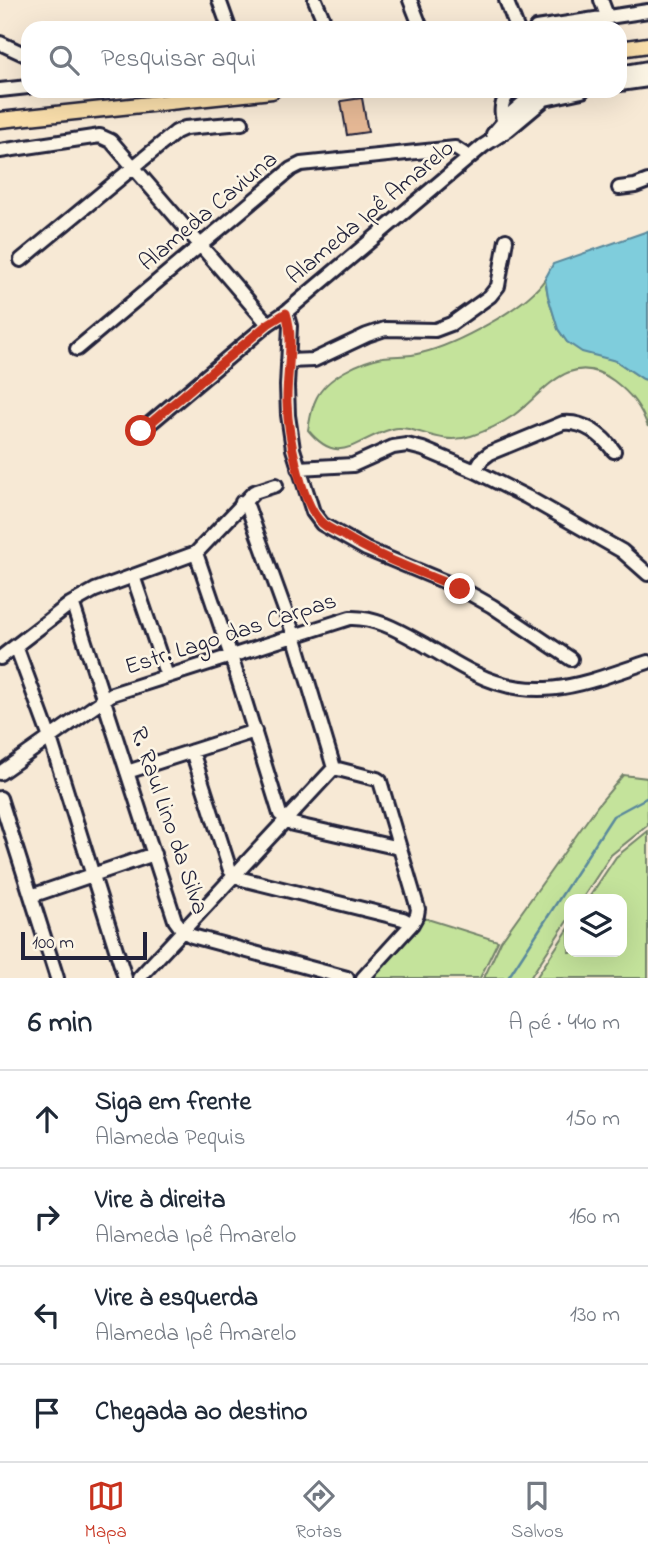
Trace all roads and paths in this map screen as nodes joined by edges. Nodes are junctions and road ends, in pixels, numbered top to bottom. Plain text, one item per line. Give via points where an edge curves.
1 (219, 0) edge
2 (316, 0) edge
3 (410, 0) edge
4 (506, 0) edge
5 (601, 0) edge
6 (648, 10) edge
7 (608, 18) junction
8 (226, 21) edge
9 (324, 21) edge
10 (418, 21) edge
11 (514, 21) edge
12 (586, 21) edge
13 (0, 43) edge
14 (648, 45) edge
15 (627, 47) edge
16 (21, 53) edge
17 (648, 68) edge
18 (627, 72) edge
19 (648, 80) edge
20 (627, 83) edge
21 (21, 88) edge
22 (0, 90) edge
23 (206, 98) edge
24 (505, 98) edge
25 (531, 98) edge
26 (550, 98) edge
27 (0, 120) edge
28 (242, 123) dead end
29 (506, 126) junction
30 (0, 151) edge
31 (469, 157) junction
32 (135, 168) junction
33 (648, 181) edge
34 (619, 188) dead end
35 (506, 240) dead end
36 (202, 245) junction
37 (21, 260) dead end
38 (286, 313) junction
39 (268, 324) junction
40 (77, 349) dead end
41 (288, 361) junction
42 (141, 431) dead end
43 (614, 452) dead end
44 (298, 468) junction
45 (475, 471) junction
46 (276, 485) dead end
47 (242, 502) junction
48 (196, 553) junction
49 (648, 574) edge
50 (132, 576) junction
51 (70, 604) junction
52 (294, 635) junction
53 (16, 646) junction
54 (231, 656) junction
55 (0, 658) edge
56 (571, 659) dead end
57 (648, 662) edge
58 (167, 676) junction
59 (104, 699) junction
60 (255, 731) junction
61 (50, 738) junction
62 (192, 751) junction
63 (334, 768) junction
64 (127, 772) junction
65 (0, 774) edge
66 (0, 798) edge
67 (286, 820) junction
68 (399, 848) junction
69 (153, 854) junction
70 (235, 874) junction
71 (93, 875) junction
72 (31, 896) junction
73 (412, 924) junction
74 (183, 930) junction
75 (57, 978) edge
76 (125, 978) edge
77 (139, 978) edge
78 (347, 978) edge
79 (363, 978) edge

1 - 8 street
2 - 9 street
3 - 10 street
4 - 11 street
5 - 7 street
6 - 7 street
7 - 12 street
13 - 16 street
14 - 15 main road
17 - 18 street
19 - 20 street
21 - 22 street
23 - 27 main road
24 - 29 street via 501,107
25 - 29 street, Alameda Ipê Amarelo
26 - 29 street, Alameda Ipê Amarelo
28 - 32 street via 185,128
29 - 31 street, Alameda Ipê Amarelo
30 - 32 street via 100,136 111,141
31 - 36 street, Alameda Caviuna via 455,148 302,164
31 - 38 street, Alameda Ipê Amarelo
32 - 36 street
32 - 37 street
33 - 34 street
35 - 41 street via 498,286 451,324 435,330 385,329 314,360
36 - 39 street
36 - 40 street, Alameda Caviuna
38 - 39 street
38 - 41 street, Alameda Ipê Amarelo
39 - 42 street
41 - 44 street, Alameda Ipê Amarelo via 288,415
43 - 45 street via 594,432 564,422 490,453
44 - 45 street via 353,465 407,445
44 - 56 street, Alameda Ipê Amarelo via 313,512 322,524 492,606
45 - 49 street via 622,551
46 - 47 street via 254,492
47 - 48 street
47 - 52 street
48 - 50 street
48 - 54 street
50 - 51 street
50 - 58 street
51 - 53 street
51 - 59 street, R. Raul Lino da Silva
52 - 54 street, Estr. Lago das Carpas
52 - 57 street, Estr. Lago das Carpas via 350,618 374,620 477,675 522,690 562,689
52 - 63 street
53 - 55 street
53 - 61 street
54 - 58 street, Estr. Lago das Carpas
54 - 60 street
58 - 59 street, Estr. Lago das Carpas
59 - 61 street, Estr. Lago das Carpas
59 - 64 street, R. Raul Lino da Silva
60 - 62 street
60 - 67 street via 280,814
61 - 65 street, Estr. Lago das Carpas
61 - 71 street
62 - 64 street
62 - 70 street
63 - 67 street
63 - 68 street via 380,781
64 - 69 street, R. Raul Lino da Silva
66 - 72 street
67 - 68 street
67 - 70 street
68 - 73 street via 418,909
69 - 71 street
69 - 74 street, R. Raul Lino da Silva via 175,920
70 - 73 street
70 - 74 street
71 - 72 street
71 - 76 street
72 - 75 street
73 - 79 street
74 - 77 street
74 - 78 street, R. Raul Lino da Silva

